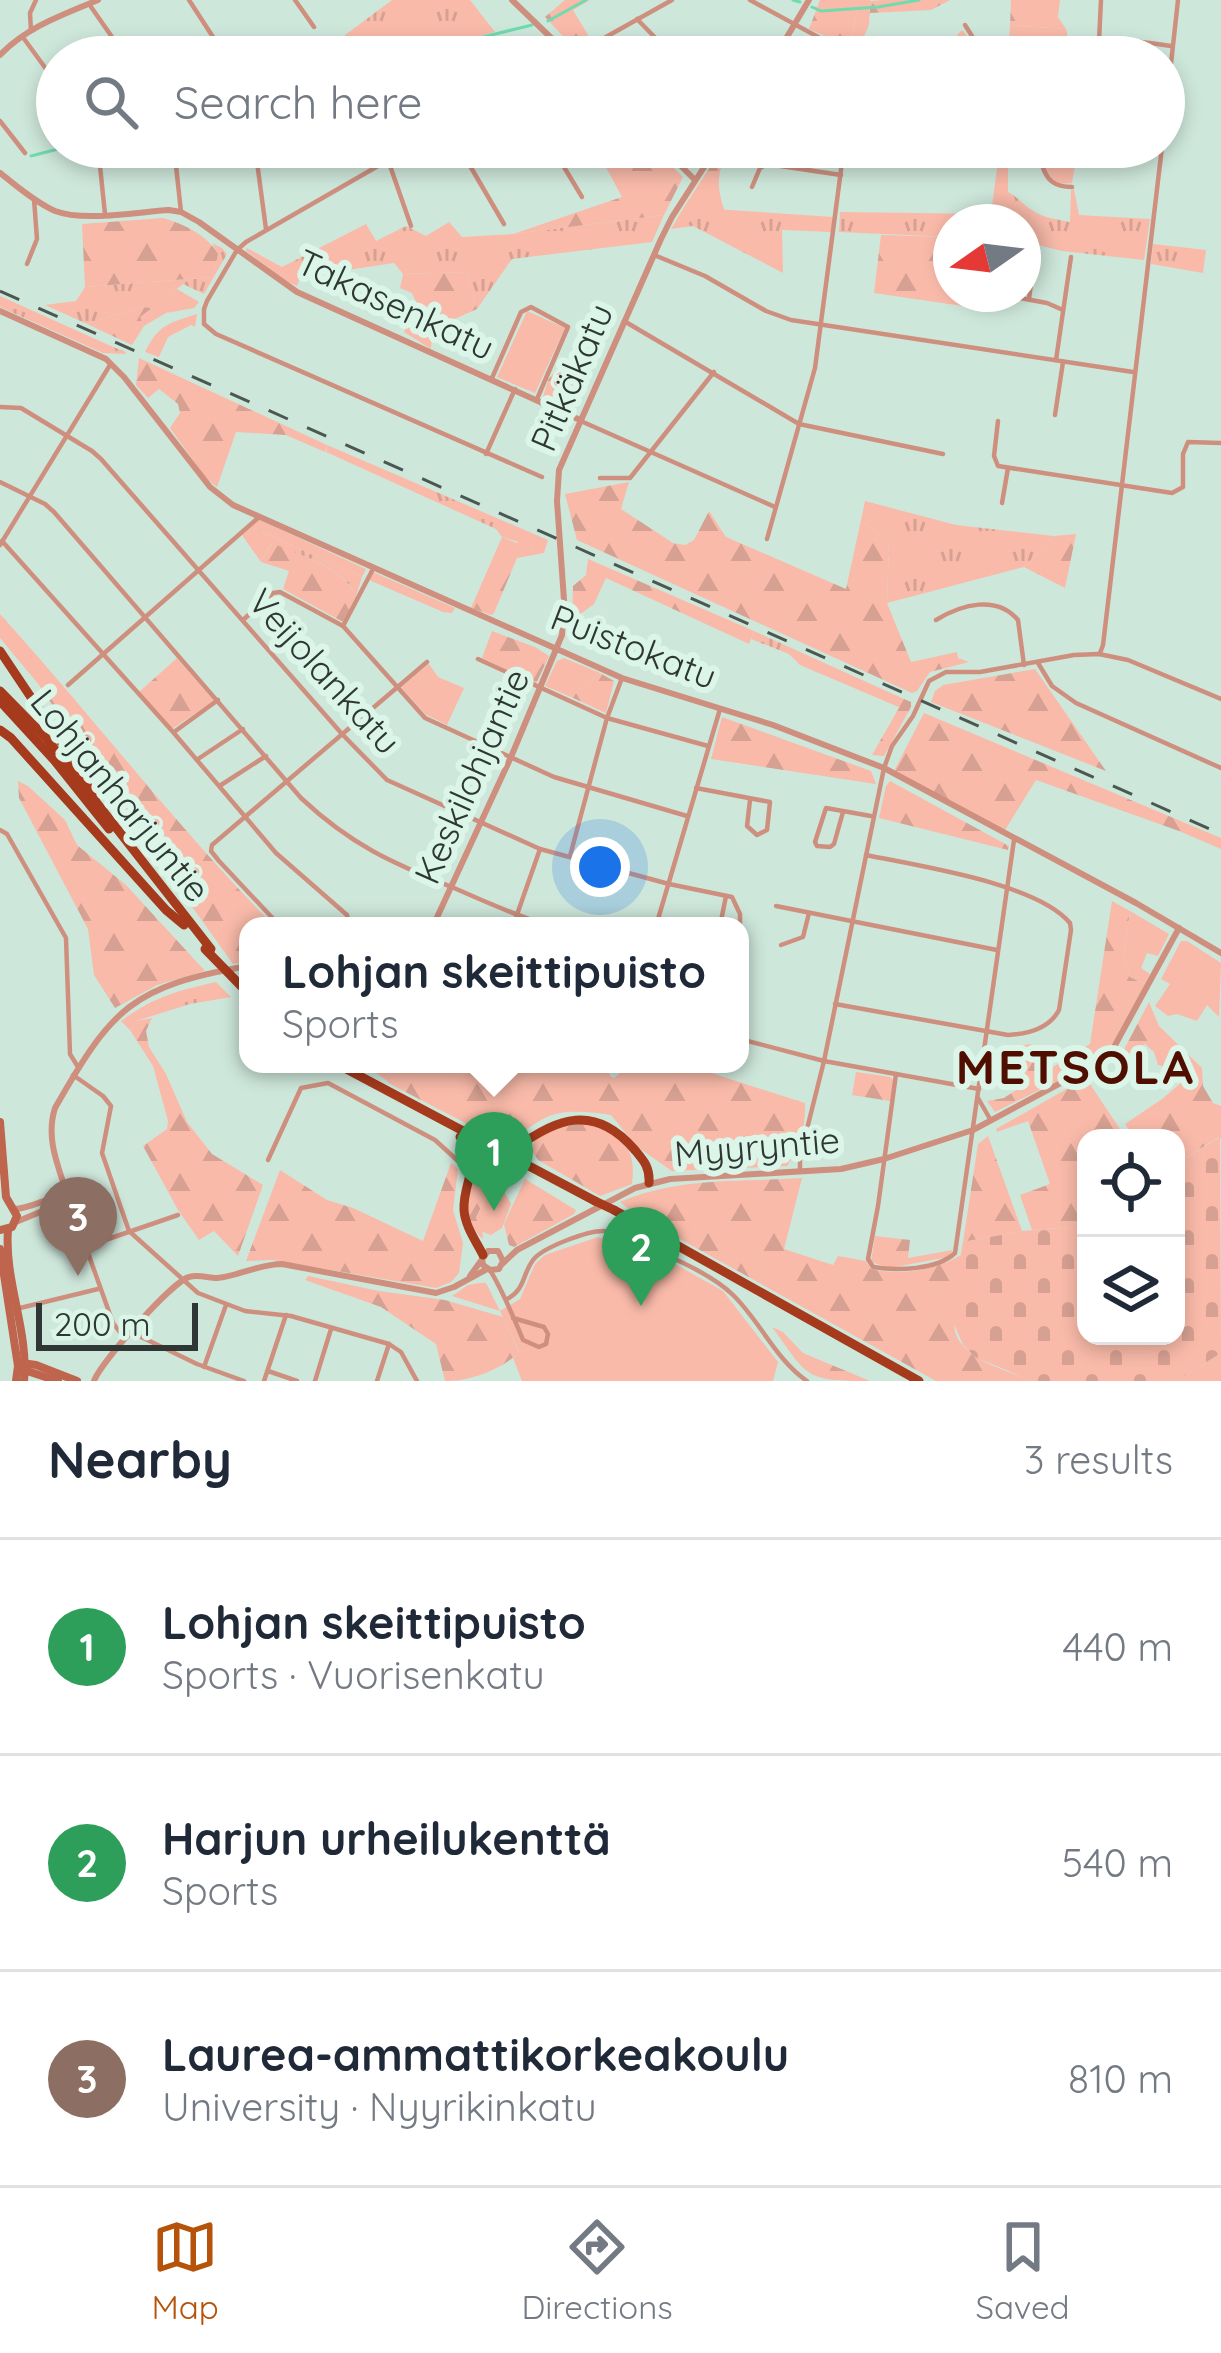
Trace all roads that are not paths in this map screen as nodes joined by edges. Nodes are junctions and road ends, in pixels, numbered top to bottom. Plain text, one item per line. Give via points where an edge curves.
1 (36, 0) edge
2 (189, 0) edge
3 (295, 0) edge
4 (512, 0) edge
5 (672, 0) edge
6 (750, 0) edge
7 (809, 0) edge
8 (1101, 0) edge
9 (1178, 0) edge
10 (93, 2) edge
11 (637, 19) junction
12 (794, 25) junction
13 (965, 25) dead end
14 (314, 27) dead end
15 (31, 31) junction
16 (22, 36) junction
17 (113, 36) edge
18 (212, 36) edge
19 (549, 36) edge
20 (607, 36) edge
21 (654, 36) edge
22 (787, 36) edge
23 (815, 36) edge
24 (972, 36) edge
25 (1099, 36) edge
26 (1174, 36) edge
27 (0, 55) edge
28 (36, 55) edge
29 (0, 121) edge
30 (25, 153) dead end
31 (100, 168) edge
32 (176, 168) edge
33 (258, 168) edge
34 (374, 168) edge
35 (391, 168) edge
36 (471, 168) edge
37 (565, 168) edge
38 (683, 168) edge
39 (703, 168) edge
40 (760, 168) edge
41 (792, 168) edge
42 (842, 168) edge
43 (1043, 168) edge
44 (1159, 168) edge
45 (0, 173) edge
46 (841, 176) junction
47 (695, 180) junction
48 (752, 187) dead end
49 (1072, 187) dead end
50 (582, 197) dead end
51 (34, 199) junction
52 (181, 212) junction
53 (105, 214) junction
54 (504, 224) dead end
55 (412, 226) dead end
56 (266, 229) junction
57 (238, 250) junction
58 (654, 255) junction
59 (1071, 257) dead end
60 (27, 264) dead end
61 (1041, 303) edge
62 (1063, 310) junction
63 (0, 311) edge
64 (624, 320) junction
65 (822, 325) junction
66 (1059, 361) junction
67 (111, 364) junction
68 (714, 372) junction
69 (1135, 373) junction
70 (492, 378) junction
71 (515, 389) junction
72 (537, 399) junction
73 (0, 406) edge
74 (1055, 415) dead end
75 (580, 420) junction
76 (998, 421) dead end
77 (800, 424) junction
78 (67, 435) junction
79 (1221, 443) edge
80 (650, 453) junction
81 (486, 454) junction
82 (943, 454) dead end
83 (1009, 468) junction
84 (542, 477) dead end
85 (600, 478) dead end
86 (0, 482) edge
87 (1123, 487) junction
88 (30, 496) junction
89 (1002, 503) dead end
90 (775, 507) junction
91 (259, 517) junction
92 (767, 539) dead end
93 (1, 543) edge
94 (373, 569) junction
95 (198, 570) junction
96 (145, 617) junction
97 (243, 620) junction
98 (936, 620) dead end
99 (343, 626) junction
100 (558, 648) junction
101 (0, 651) edge
102 (103, 654) junction
103 (1099, 654) junction
104 (478, 659) dead end
105 (427, 662) dead end
106 (1038, 663) junction
107 (1024, 665) junction
108 (622, 678) junction
109 (68, 685) dead end
110 (397, 686) junction
111 (541, 688) junction
112 (0, 691) edge
113 (218, 700) junction
114 (1221, 700) edge
115 (0, 701) edge
116 (720, 709) junction
117 (607, 718) junction
118 (243, 729) junction
119 (0, 730) edge
120 (173, 732) junction
121 (342, 734) junction
122 (708, 746) junction
123 (266, 756) junction
124 (511, 758) junction
125 (197, 760) junction
126 (884, 768) junction
127 (1221, 768) edge
128 (288, 780) junction
129 (219, 786) junction
130 (589, 788) junction
131 (696, 788) junction
132 (750, 800) junction
133 (843, 812) junction
134 (687, 816) junction
135 (246, 817) junction
136 (874, 817) junction
137 (480, 823) junction
138 (114, 827) junction
139 (0, 830) edge
140 (1014, 840) junction
141 (540, 849) junction
142 (866, 855) junction
143 (569, 857) junction
144 (669, 884) junction
145 (1007, 886) junction
146 (452, 887) junction
147 (726, 896) junction
148 (776, 907) dead end
149 (809, 913) junction
150 (516, 916) junction
151 (271, 917) edge
152 (349, 917) edge
153 (438, 917) edge
154 (519, 917) edge
155 (659, 917) edge
156 (722, 917) edge
157 (739, 917) edge
158 (852, 922) junction
159 (184, 925) junction
160 (1179, 928) junction
161 (782, 945) dead end
162 (208, 949) junction
163 (997, 950) junction
164 (1221, 953) edge
165 (239, 968) edge
166 (239, 982) edge
167 (836, 1004) junction
168 (986, 1031) junction
169 (749, 1041) edge
170 (824, 1061) junction
171 (76, 1071) junction
172 (353, 1073) edge
173 (361, 1073) edge
174 (896, 1074) junction
175 (979, 1089) junction
176 (392, 1095) junction
177 (978, 1098) junction
178 (438, 1119) junction
179 (991, 1121) junction
180 (0, 1122) edge
181 (973, 1130) junction
182 (531, 1137) junction
183 (481, 1143) junction
184 (800, 1157) junction
185 (884, 1159) junction
186 (268, 1160) dead end
187 (518, 1161) junction
188 (470, 1171) junction
189 (785, 1172) junction
190 (800, 1172) junction
191 (548, 1176) junction
192 (650, 1183) junction
193 (68, 1198) junction
194 (605, 1205) junction
195 (8, 1206) edge
196 (178, 1215) dead end
197 (8, 1228) edge
198 (129, 1231) junction
199 (85, 1246) junction
200 (0, 1249) edge
201 (517, 1250) junction
202 (489, 1254) junction
203 (501, 1265) junction
204 (488, 1270) junction
205 (470, 1276) junction
206 (183, 1280) junction
207 (501, 1288) junction
208 (97, 1289) junction
209 (507, 1299) junction
210 (226, 1305) junction
211 (16, 1309) junction
212 (286, 1315) junction
213 (513, 1318) junction
214 (332, 1328) junction
215 (128, 1336) junction
216 (389, 1344) junction
217 (204, 1367) junction
218 (268, 1371) junction
219 (22, 1372) edge
220 (58, 1381) edge
221 (77, 1381) edge
222 (94, 1381) edge
223 (244, 1381) edge
224 (264, 1381) edge
225 (297, 1381) edge
226 (315, 1381) edge
227 (377, 1381) edge
228 (417, 1381) edge
229 (807, 1381) edge
230 (919, 1381) edge

1 - 15 street
2 - 18 street
3 - 14 street
4 - 19 street
5 - 11 street
6 - 12 street
7 - 12 street
8 - 25 street
9 - 26 street
10 - 15 street
10 - 17 street
11 - 20 street
11 - 21 street
12 - 22 street
12 - 23 street
13 - 24 street
15 - 16 street
16 - 27 street
16 - 28 street
29 - 30 street
31 - 53 street
32 - 52 street
33 - 56 street
34 - 56 street
35 - 55 street
36 - 54 street
37 - 50 street
38 - 47 street
39 - 47 street, Pitkäkatu
40 - 48 street
41 - 46 street
42 - 46 street
43 - 49 street via 1052,183
44 - 69 street
45 - 51 street
46 - 65 street
47 - 58 street, Pitkäkatu
51 - 53 street via 58,212
51 - 60 street via 38,238
52 - 53 street
52 - 57 street, Takasenkatu
56 - 57 street
57 - 70 street, Takasenkatu via 297,292
57 - 81 street via 204,309 204,324 216,334
58 - 64 street, Pitkäkatu
58 - 65 street via 774,315
59 - 62 street
61 - 62 street
62 - 66 street
63 - 67 street
64 - 68 street
64 - 75 street, Pitkäkatu
65 - 66 street
65 - 77 street
66 - 69 street
66 - 74 street
67 - 78 street
67 - 91 street, Puistokatu via 210,488
68 - 77 street
68 - 80 street
69 - 87 street
70 - 71 street, Takasenkatu
70 - 72 street via 530,307 568,327
71 - 72 street, Takasenkatu
71 - 81 street
72 - 75 street, Takasenkatu
73 - 78 street, Veijolankatu via 16,406
75 - 80 street, Takasenkatu
75 - 100 street, Pitkäkatu via 559,470
76 - 83 street via 995,463
77 - 82 street
77 - 90 street
78 - 88 street
78 - 95 street, Veijolankatu via 116,475
79 - 87 street via 1188,442 1178,492
80 - 85 street via 630,478
80 - 90 street, Takasenkatu
81 - 84 street
83 - 87 street
83 - 89 street
86 - 88 street
87 - 103 street
88 - 93 street
88 - 96 street via 55,512
90 - 92 street
91 - 94 street, Puistokatu
91 - 95 street
93 - 102 street
94 - 99 street
94 - 100 street, Puistokatu
95 - 96 street
95 - 97 street, Veijolankatu
96 - 102 street
96 - 113 street
97 - 99 street via 280,592
97 - 121 street, Veijolankatu
98 - 107 street via 1001,605 1018,620
99 - 110 street
100 - 108 street, Puistokatu
100 - 111 street, Keskilohjantie
101 - 138 highway
102 - 109 street
102 - 120 street
103 - 106 street
103 - 114 street
104 - 111 street
105 - 110 street
106 - 107 street
106 - 127 street via 1076,703
107 - 126 street via 933,677
108 - 116 street, Puistokatu
108 - 117 street
110 - 121 street
110 - 124 street via 425,718
111 - 117 street
111 - 124 street, Keskilohjantie
112 - 138 highway, Lohjanharjuntie
113 - 118 street
113 - 120 street
115 - 159 highway, Lohjanharjuntie
116 - 122 street
116 - 126 street, Puistokatu
117 - 122 street
117 - 130 street
118 - 123 street
118 - 125 street
119 - 159 highway
120 - 125 street
121 - 128 street
121 - 137 street, Veijolankatu via 387,780
122 - 131 street
123 - 128 street
123 - 129 street
124 - 130 street
124 - 137 street, Keskilohjantie
125 - 129 street
126 - 136 street
126 - 140 street, Puistokatu
128 - 135 street
128 - 146 street via 351,840
129 - 135 street
130 - 134 street
130 - 143 street
131 - 132 street
131 - 134 street
132 - 132 street via 770,802 766,830 757,835 747,826
133 - 133 street via 826,808 817,846 834,844
133 - 136 street
134 - 144 street
135 - 151 street via 211,848
135 - 152 street
136 - 142 street
137 - 141 street, Veijolankatu
137 - 146 street, Keskilohjantie
138 - 162 highway, Lohjanharjuntie
139 - 171 street via 66,938
140 - 145 street
140 - 160 street, Puistokatu
141 - 143 street, Veijolankatu
141 - 150 street
142 - 145 street
142 - 158 street
143 - 144 street, Veijolankatu
144 - 147 street, Veijolankatu
144 - 155 street
145 - 163 street
145 - 168 street via 1070,923 1062,990 1057,1017 1035,1031
146 - 150 street
146 - 153 street, Keskilohjantie
147 - 156 street
147 - 157 street
148 - 149 street
149 - 158 street
149 - 161 street via 803,937
150 - 154 street
158 - 163 street
158 - 167 street
159 - 162 highway, Lohjanharjuntie
160 - 164 street, Puistokatu
160 - 179 street, Myyryntie via 1105,1057
162 - 166 highway, Lohjanharjuntie, bridge
163 - 168 street
165 - 171 street via 136,1000
167 - 168 street
167 - 170 street
168 - 175 street
169 - 170 street
170 - 174 street
170 - 184 street
171 - 193 street via 51,1121
171 - 198 street via 110,1106 103,1157
172 - 176 highway
173 - 176 highway
174 - 175 street
174 - 185 street
175 - 177 street
176 - 178 highway
177 - 179 street
177 - 181 street
178 - 183 highway
178 - 188 highway via 472,1145
179 - 181 street, Myyryntie
180 - 195 main road
181 - 185 street, Myyryntie
181 - 185 street via 948,1260 873,1267
182 - 183 highway via 514,1149
182 - 191 highway via 529,1160
182 - 192 highway via 558,1123 612,1127 637,1153
183 - 187 highway
184 - 189 street
184 - 190 street
185 - 190 street, Myyryntie
186 - 188 street via 301,1088 328,1083 435,1139
187 - 188 highway via 486,1154
187 - 191 highway
188 - 202 highway via 467,1225
189 - 190 street, Myyryntie
189 - 192 street, Myyryntie
191 - 194 highway
192 - 194 street, Myyryntie
193 - 195 street
193 - 197 street
193 - 199 street
194 - 201 street, Myyryntie
194 - 230 highway
195 - 197 main road
196 - 198 street
197 - 211 main road
198 - 199 street
198 - 206 street
199 - 208 street
200 - 219 main road
201 - 202 street
201 - 203 street
202 - 203 street
202 - 204 street
202 - 205 street
203 - 204 street
203 - 207 street
204 - 205 street
204 - 207 street
205 - 206 street via 436,1293 282,1264
206 - 210 street
206 - 215 street
207 - 209 street
208 - 211 street
208 - 215 street
209 - 213 street
209 - 229 street via 538,1255 602,1230 624,1235 724,1287
210 - 212 street
210 - 217 street
211 - 219 main road
212 - 214 street
212 - 218 street
213 - 213 street via 524,1340 546,1344 544,1327
214 - 216 street
214 - 226 street
215 - 217 street
215 - 222 street
216 - 227 street
216 - 228 street
217 - 223 street
218 - 224 street
218 - 225 street
219 - 220 main road
219 - 221 main road

